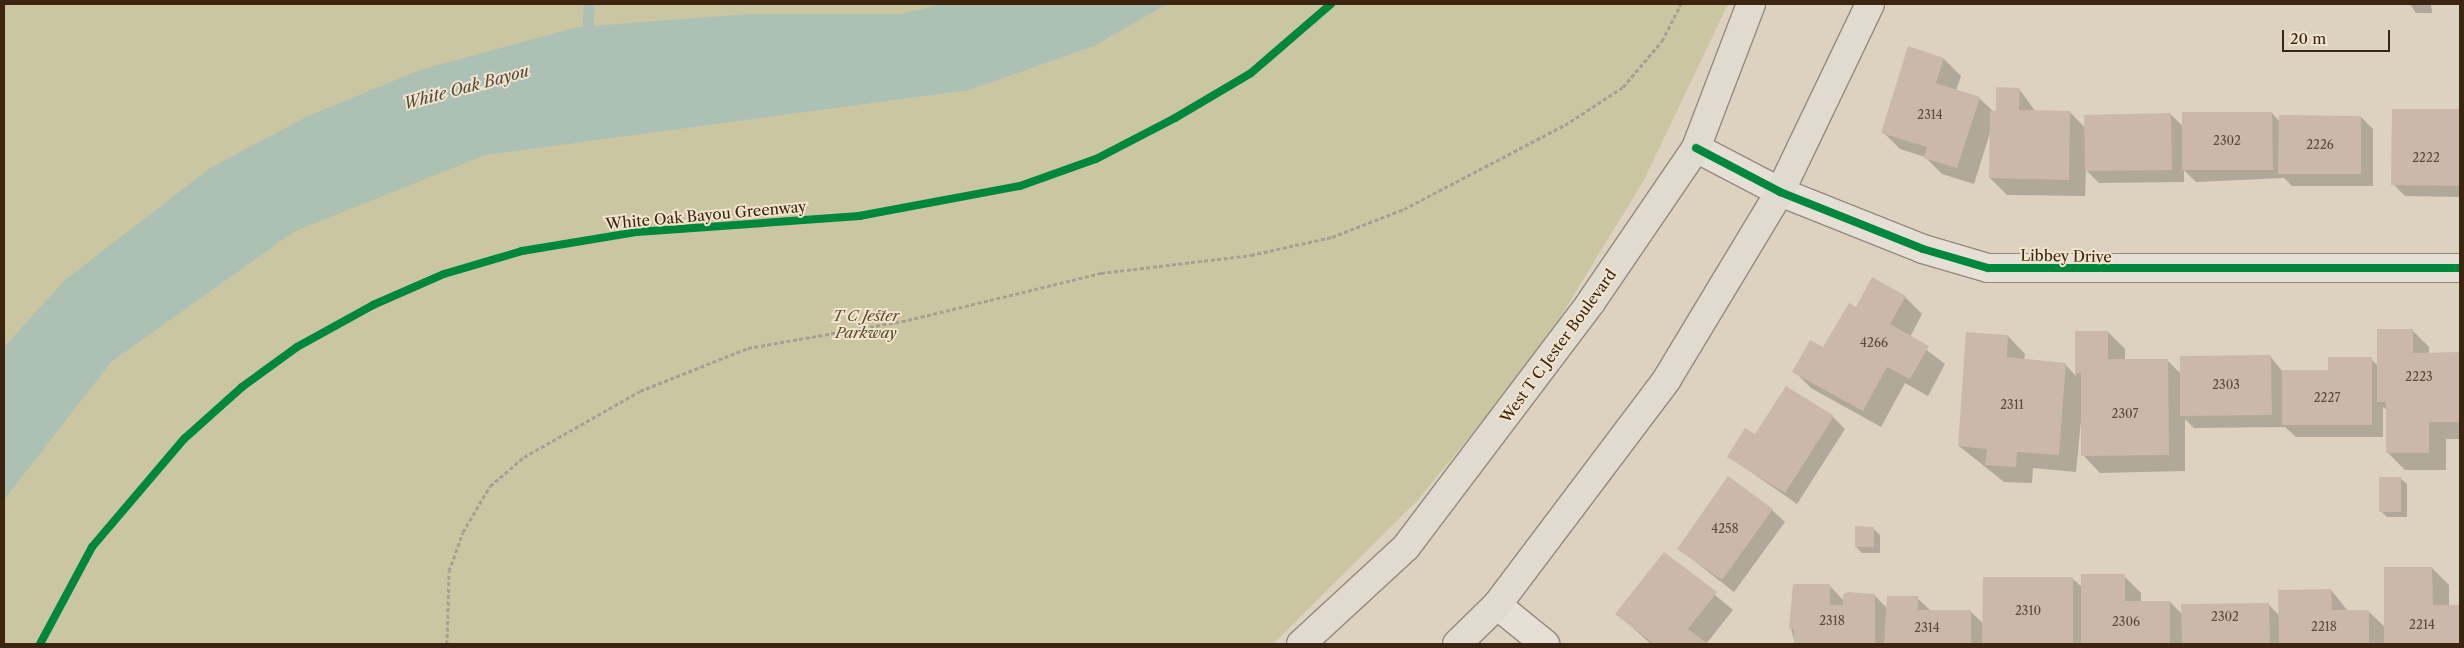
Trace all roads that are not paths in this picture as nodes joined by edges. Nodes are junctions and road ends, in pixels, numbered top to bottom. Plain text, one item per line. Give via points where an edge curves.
1 (1751, 4) edge
2 (1870, 4) edge
3 (1696, 148) junction
4 (1780, 192) junction
5 (2460, 268) edge
6 (1497, 605) junction
7 (1301, 644) edge
8 (1457, 644) edge
9 (1545, 644) edge

1 - 3 main road, West T C Jester Boulevard
2 - 4 main road
3 - 4 street, Libbey Drive
3 - 7 main road, West T C Jester Boulevard via 1591,302 1406,547
4 - 5 street, Libbey Drive via 1923,249 1988,268
4 - 6 main road via 1667,379
6 - 8 main road
6 - 9 street

